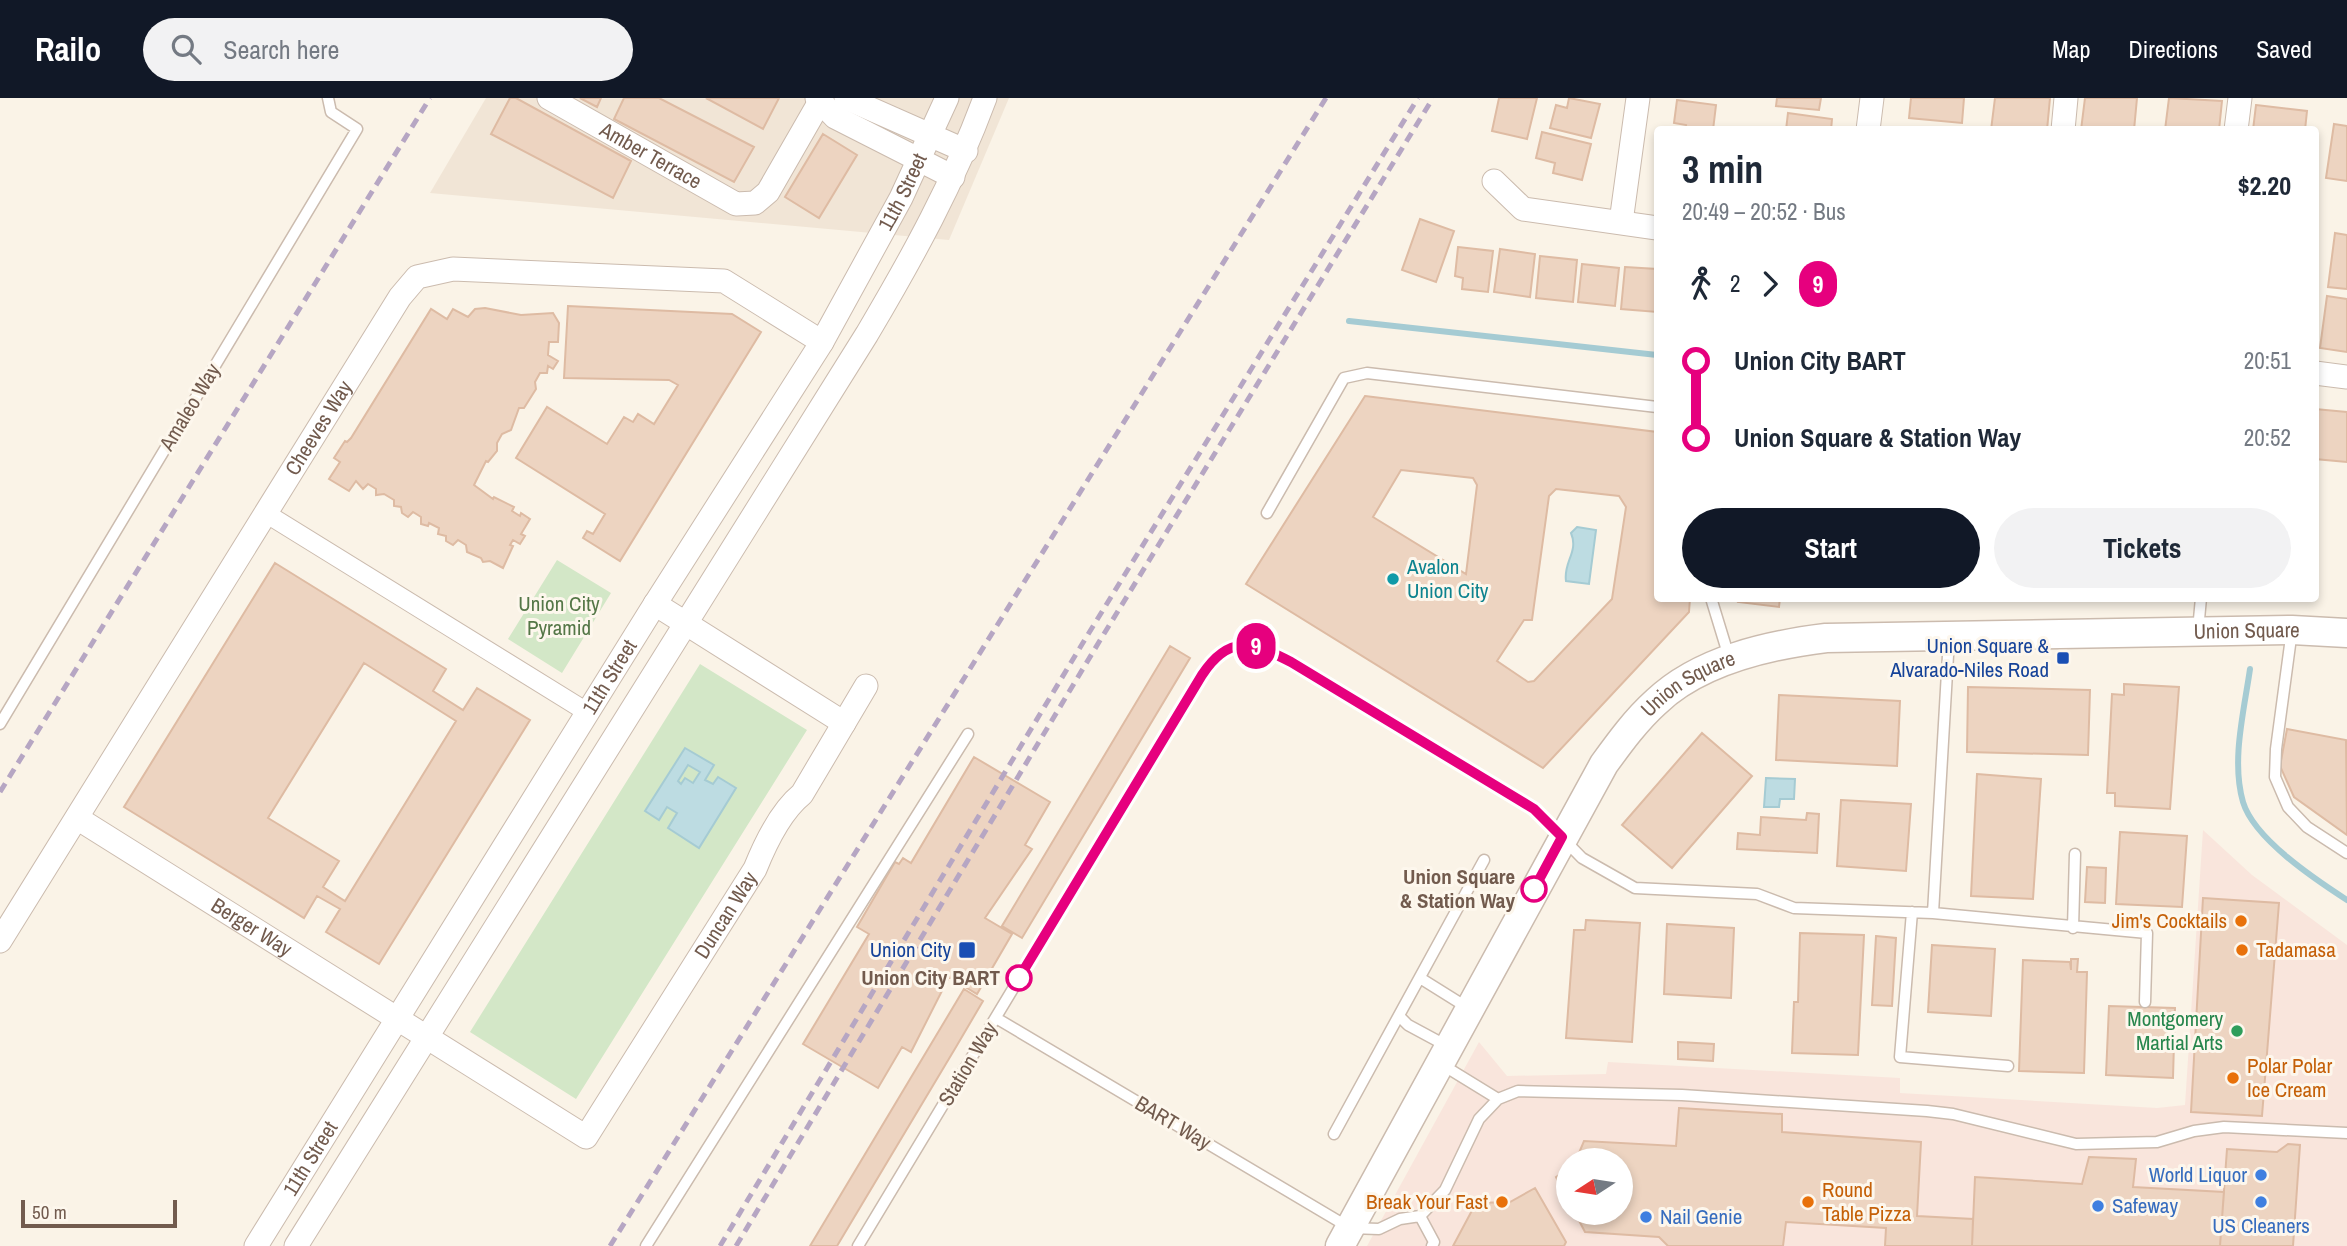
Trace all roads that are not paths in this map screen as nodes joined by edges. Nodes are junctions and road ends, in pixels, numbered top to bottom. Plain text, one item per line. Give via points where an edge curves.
1 (328, 98) edge
2 (549, 98) edge
3 (846, 98) edge
4 (947, 98) edge
5 (985, 98) edge
6 (1637, 98) edge
7 (1872, 98) edge
8 (2066, 98) edge
9 (2240, 98) edge
10 (824, 99) edge
11 (1868, 126) edge
12 (2063, 126) edge
13 (2236, 126) edge
14 (930, 136) junction
15 (966, 151) junction
16 (919, 161) junction
17 (953, 177) junction
18 (1493, 181) dead end
19 (1621, 222) junction
20 (1654, 228) edge
21 (822, 342) junction
22 (2319, 374) edge
23 (2347, 377) edge
24 (1654, 407) edge
25 (1267, 513) dead end
26 (267, 514) junction
27 (1712, 602) edge
28 (2201, 602) edge
29 (655, 604) junction
30 (687, 623) junction
31 (2292, 630) junction
32 (2197, 631) junction
33 (2347, 634) edge
34 (1949, 636) junction
35 (1730, 660) junction
36 (866, 686) dead end
37 (587, 712) junction
38 (844, 723) junction
39 (0, 724) edge
40 (968, 734) dead end
41 (77, 818) junction
42 (1562, 837) junction
43 (2347, 853) edge
44 (2075, 854) dead end
45 (1484, 860) dead end
46 (1912, 912) junction
47 (1933, 913) junction
48 (2073, 928) junction
49 (0, 941) edge
50 (1420, 978) junction
51 (2145, 1002) dead end
52 (1468, 1008) junction
53 (1399, 1016) junction
54 (996, 1018) junction
55 (398, 1020) junction
56 (427, 1038) junction
57 (1443, 1055) junction
58 (2008, 1066) dead end
59 (1498, 1099) junction
60 (2347, 1133) edge
61 (1334, 1134) dead end
62 (1420, 1216) junction
63 (1345, 1237) edge
64 (256, 1246) edge
65 (296, 1246) edge
66 (646, 1246) edge
67 (858, 1246) edge
68 (1432, 1246) edge

1 - 39 lane, Amaleo Way via 331,112 357,129
2 - 10 street, Amber Terrace via 736,204 755,203 768,192
3 - 14 street
4 - 14 street, 11th Street
5 - 15 street, 11th Street
6 - 19 street
7 - 11 street
8 - 12 street
9 - 13 street
10 - 16 street via 835,117
14 - 15 street
14 - 16 street, 11th Street
15 - 17 street, 11th Street
16 - 17 street
16 - 21 street, 11th Street
17 - 30 street, 11th Street via 867,334
18 - 19 street via 1523,209
19 - 20 street
21 - 26 street, Cheeves Way via 724,281 461,269 422,275 400,297
21 - 29 street, 11th Street
22 - 23 street
24 - 25 lane via 1367,373 1345,378
26 - 37 street
26 - 41 street, Cheeves Way
27 - 35 lane
28 - 32 lane
29 - 30 street
29 - 37 street, 11th Street
30 - 38 street
30 - 56 street, 11th Street
31 - 32 street, Union Square
31 - 33 street, Union Square
31 - 43 lane via 2275,777 2288,807 2306,827
32 - 34 street, Union Square
34 - 35 street, Union Square via 1814,639 1778,643
34 - 47 lane
35 - 42 street, Union Square via 1658,699 1604,764
36 - 38 street
37 - 55 street, 11th Street
38 - 56 street, Duncan Way via 586,1137
40 - 66 lane
41 - 49 street, Cheeves Way
41 - 55 street, Berger Way
42 - 46 lane, Station Way via 1581,858 1635,888 1757,894 1794,908
42 - 52 street, Union Square
42 - 54 lane, Station Way via 1534,809 1291,662 1261,646 1238,645 1216,655 1202,675
44 - 48 lane
45 - 50 lane
46 - 47 lane, Station Way
46 - 58 lane via 1900,1057
47 - 48 lane, Station Way
48 - 51 lane, Station Way via 2147,933
50 - 52 lane
50 - 53 lane
52 - 57 street, Union Square
53 - 57 lane
53 - 61 lane
54 - 63 lane, BART Way
54 - 67 lane, Station Way
55 - 56 street, Berger Way
55 - 64 street, 11th Street
56 - 65 street, 11th Street
57 - 59 lane
57 - 63 street, Union Square
59 - 60 lane via 1518,1091 1543,1090 1927,1111 2076,1144 2157,1143 2224,1127
59 - 62 lane via 1479,1119 1445,1190
62 - 63 lane
62 - 68 lane

